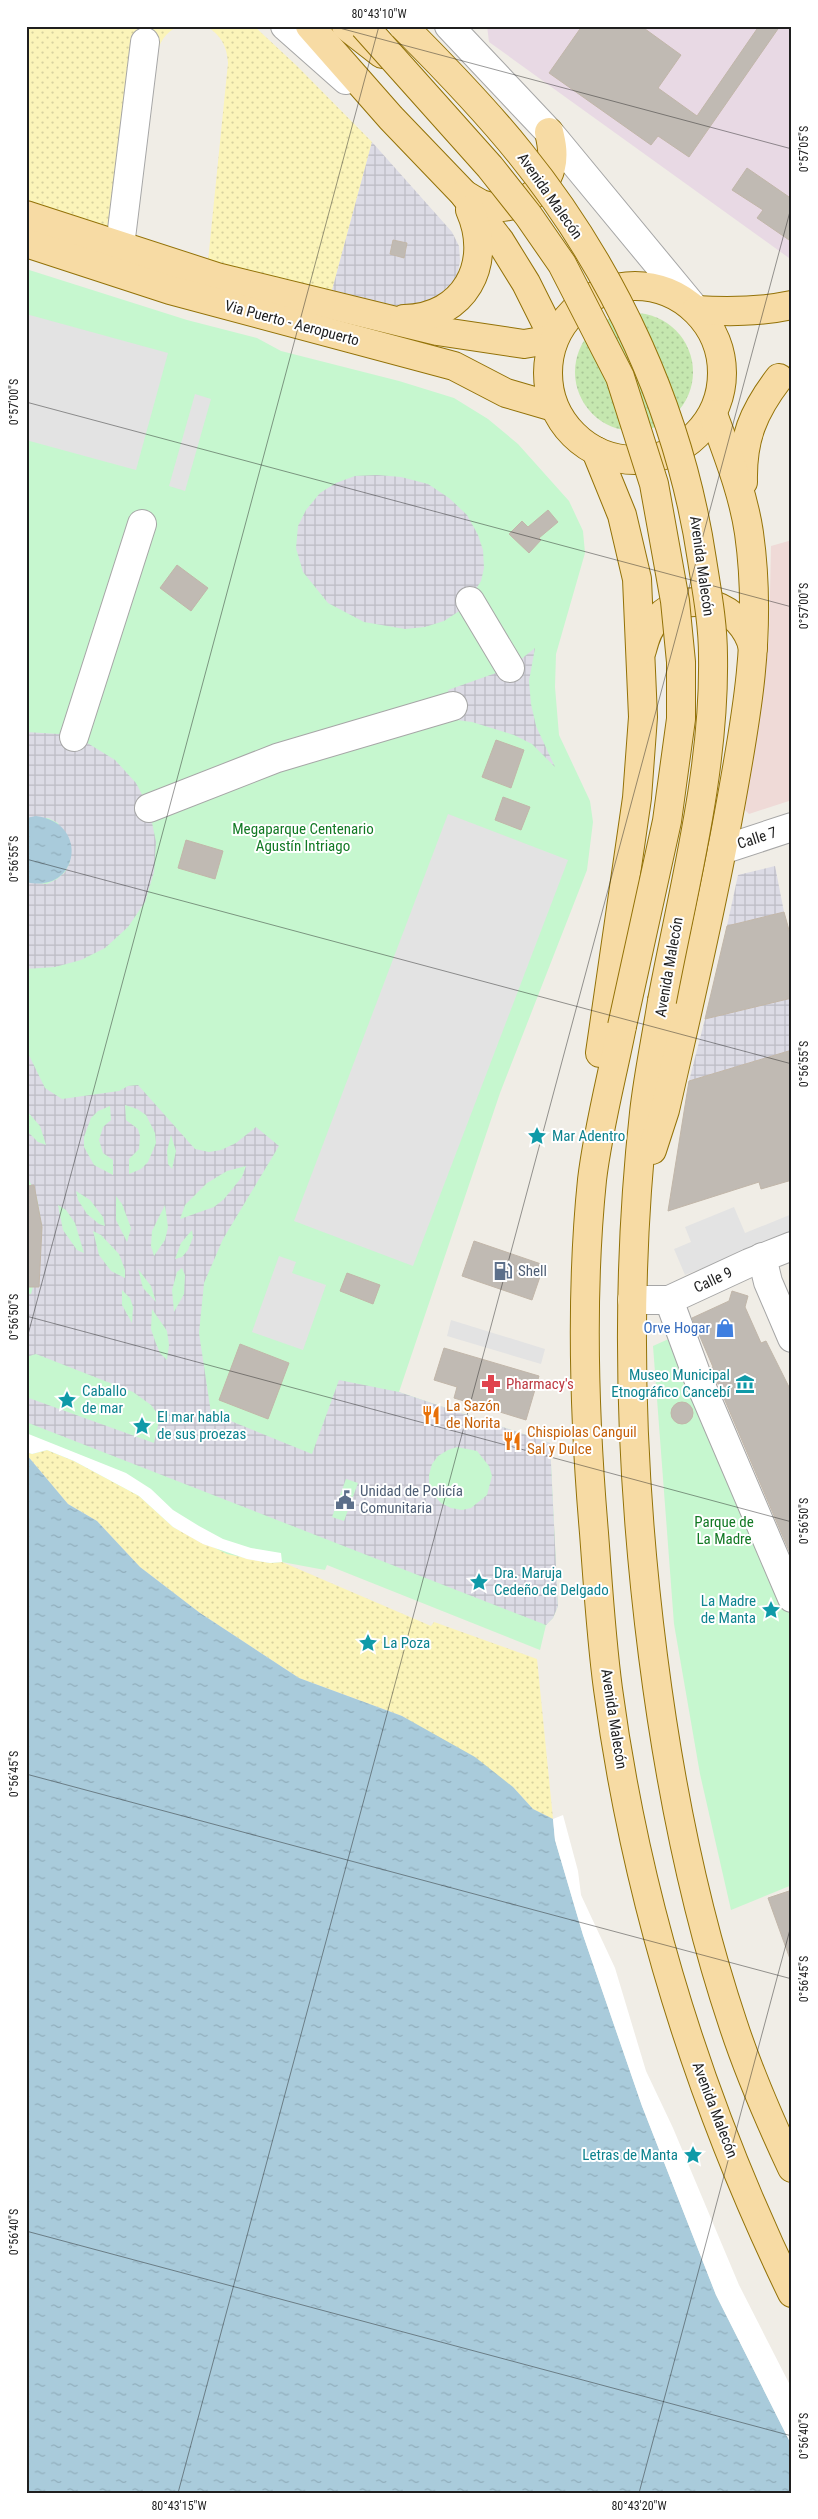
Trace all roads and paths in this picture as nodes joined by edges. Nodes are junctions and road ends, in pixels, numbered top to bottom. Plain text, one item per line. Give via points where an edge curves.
1 (285, 26) edge
2 (310, 26) edge
3 (346, 26) edge
4 (364, 26) edge
5 (407, 29) edge
6 (457, 29) edge
7 (145, 42) dead end
8 (401, 68) junction
9 (391, 118) junction
10 (549, 132) junction
11 (463, 193) junction
12 (26, 215) edge
13 (26, 243) edge
14 (120, 246) junction
15 (792, 305) edge
16 (696, 310) junction
17 (388, 319) junction
18 (554, 339) junction
19 (785, 375) edge
20 (554, 406) junction
21 (714, 414) junction
22 (596, 451) junction
23 (743, 498) junction
24 (142, 524) dead end
25 (470, 601) dead end
26 (642, 653) junction
27 (754, 655) junction
28 (510, 668) dead end
29 (453, 706) dead end
30 (74, 737) dead end
31 (148, 808) dead end
32 (792, 827) edge
33 (722, 850) junction
34 (604, 1119) junction
35 (639, 1190) junction
36 (792, 1246) edge
37 (762, 1257) junction
38 (632, 1300) junction
39 (669, 1300) junction
40 (792, 1338) edge
41 (792, 1598) edge
42 (792, 2168) edge
43 (792, 2293) edge

1 - 9 street
2 - 9 main road
3 - 8 main road, bridge
4 - 8 main road, Avenida Malecón, bridge
5 - 35 main road, Avenida Malecón, bridge via 520,153 588,251 648,367 668,419 696,519 713,656 710,716 696,824 644,1113
6 - 10 street
7 - 14 street
8 - 34 main road, Avenida Malecón, bridge via 473,147 528,215 573,282 620,377 654,484 675,601 681,662 680,719 667,821
9 - 11 main road
10 - 11 main road via 553,150 551,167 544,183 532,196 516,204 498,207 481,204
10 - 16 street
11 - 17 main road via 480,242 468,286 434,314
11 - 18 main road via 500,241 526,283
12 - 14 main road, Via Puerto - Aeropuerto
13 - 20 main road, Via Puerto - Aeropuerto via 170,290 454,366 506,393
14 - 17 main road, Via Puerto - Aeropuerto via 217,277
15 - 16 main road via 735,312
16 - 18 main road via 679,297 659,289 623,286 606,290 575,309
16 - 21 main road via 713,332 722,359 722,387
17 - 18 main road, Via Puerto - Aeropuerto via 492,341 524,344
18 - 20 main road via 548,361 548,384
19 - 21 main road
19 - 23 main road via 756,412 744,446
20 - 22 main road via 564,424
21 - 22 main road via 689,442 662,456 640,460 617,458
21 - 23 main road, Avenida Malecón
22 - 26 main road, Avenida Malecón via 622,515 637,578
23 - 27 main road, Avenida Malecón via 754,599
24 - 30 street
25 - 28 street
26 - 27 main road via 646,635 656,619 689,602 708,602 726,609 740,621 750,636
26 - 34 main road, Avenida Malecón via 643,717 637,798 598,1080
27 - 33 main road, Avenida Malecón
29 - 31 street via 277,758
32 - 33 street, Calle 7
33 - 35 main road, Avenida Malecón via 665,1110
34 - 43 main road, Avenida Malecón via 592,1178 586,1270 586,1338 588,1455 608,1690 636,1846 684,2026 736,2167
35 - 38 main road, Avenida Malecón
36 - 37 street, Calle 9
37 - 39 street, Calle 9
37 - 40 street via 768,1282
38 - 39 street, Calle 9
38 - 42 main road, Avenida Malecón via 633,1431 643,1574 677,1809 702,1919 733,2026
39 - 41 street via 726,1446

